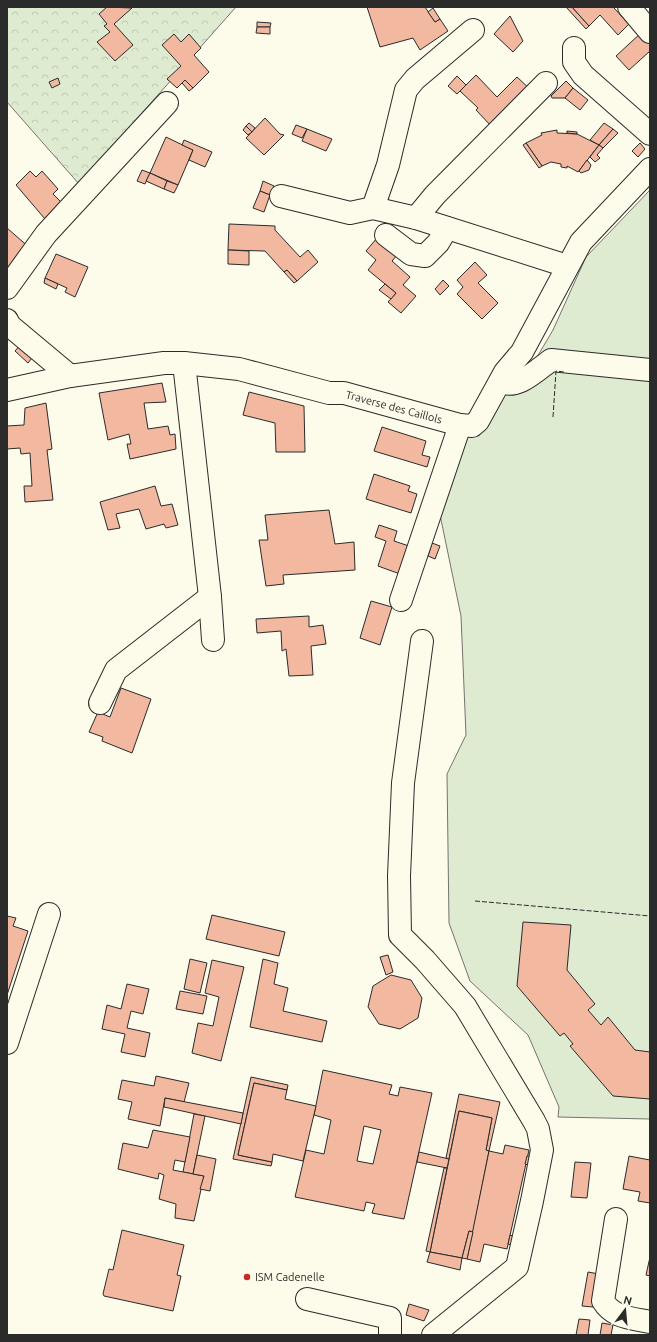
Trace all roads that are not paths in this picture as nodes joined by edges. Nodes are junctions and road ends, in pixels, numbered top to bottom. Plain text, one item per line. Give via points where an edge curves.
1 (629, 7) edge
2 (473, 30) dead end
3 (650, 32) edge
4 (574, 48) dead end
5 (546, 83) dead end
6 (167, 103) dead end
7 (650, 134) edge
8 (650, 169) edge
9 (281, 196) dead end
10 (373, 208) junction
11 (416, 218) junction
12 (447, 228) junction
13 (386, 235) dead end
14 (567, 266) junction
15 (7, 288) edge
16 (7, 320) edge
17 (184, 362) junction
18 (650, 370) edge
19 (70, 376) junction
20 (500, 382) junction
21 (7, 390) edge
22 (460, 425) junction
23 (210, 597) junction
24 (401, 600) dead end
25 (213, 640) dead end
26 (422, 641) dead end
27 (100, 703) dead end
28 (48, 914) dead end
29 (7, 1044) edge
30 (616, 1219) dead end
31 (307, 1299) dead end
32 (650, 1322) edge
33 (390, 1335) edge
34 (433, 1335) edge

1 - 3 street
2 - 10 street via 415,79 406,90 388,165
4 - 7 street via 574,62 583,75
5 - 11 street via 435,195
6 - 15 street via 46,234
8 - 14 street, Traverse des Caillols via 581,242
9 - 10 street via 350,213
10 - 11 street
11 - 12 street
12 - 13 street via 426,256 411,254
12 - 14 street
14 - 20 street, Traverse des Caillols via 522,352
16 - 19 street via 9,325
17 - 19 street, Traverse des Caillols
17 - 22 street, Traverse des Caillols via 239,369 329,393 344,393
17 - 23 street
18 - 20 street via 551,360 516,383 506,385
19 - 21 street, Traverse des Caillols
20 - 22 street, Traverse des Caillols via 478,421 472,426
22 - 24 street
23 - 25 street
23 - 27 street via 116,670
26 - 34 street via 403,783 399,876 400,935 465,1006 536,1124 542,1150 516,1267
28 - 29 street
30 - 32 street via 603,1300 608,1309 617,1315
31 - 33 street via 390,1318

